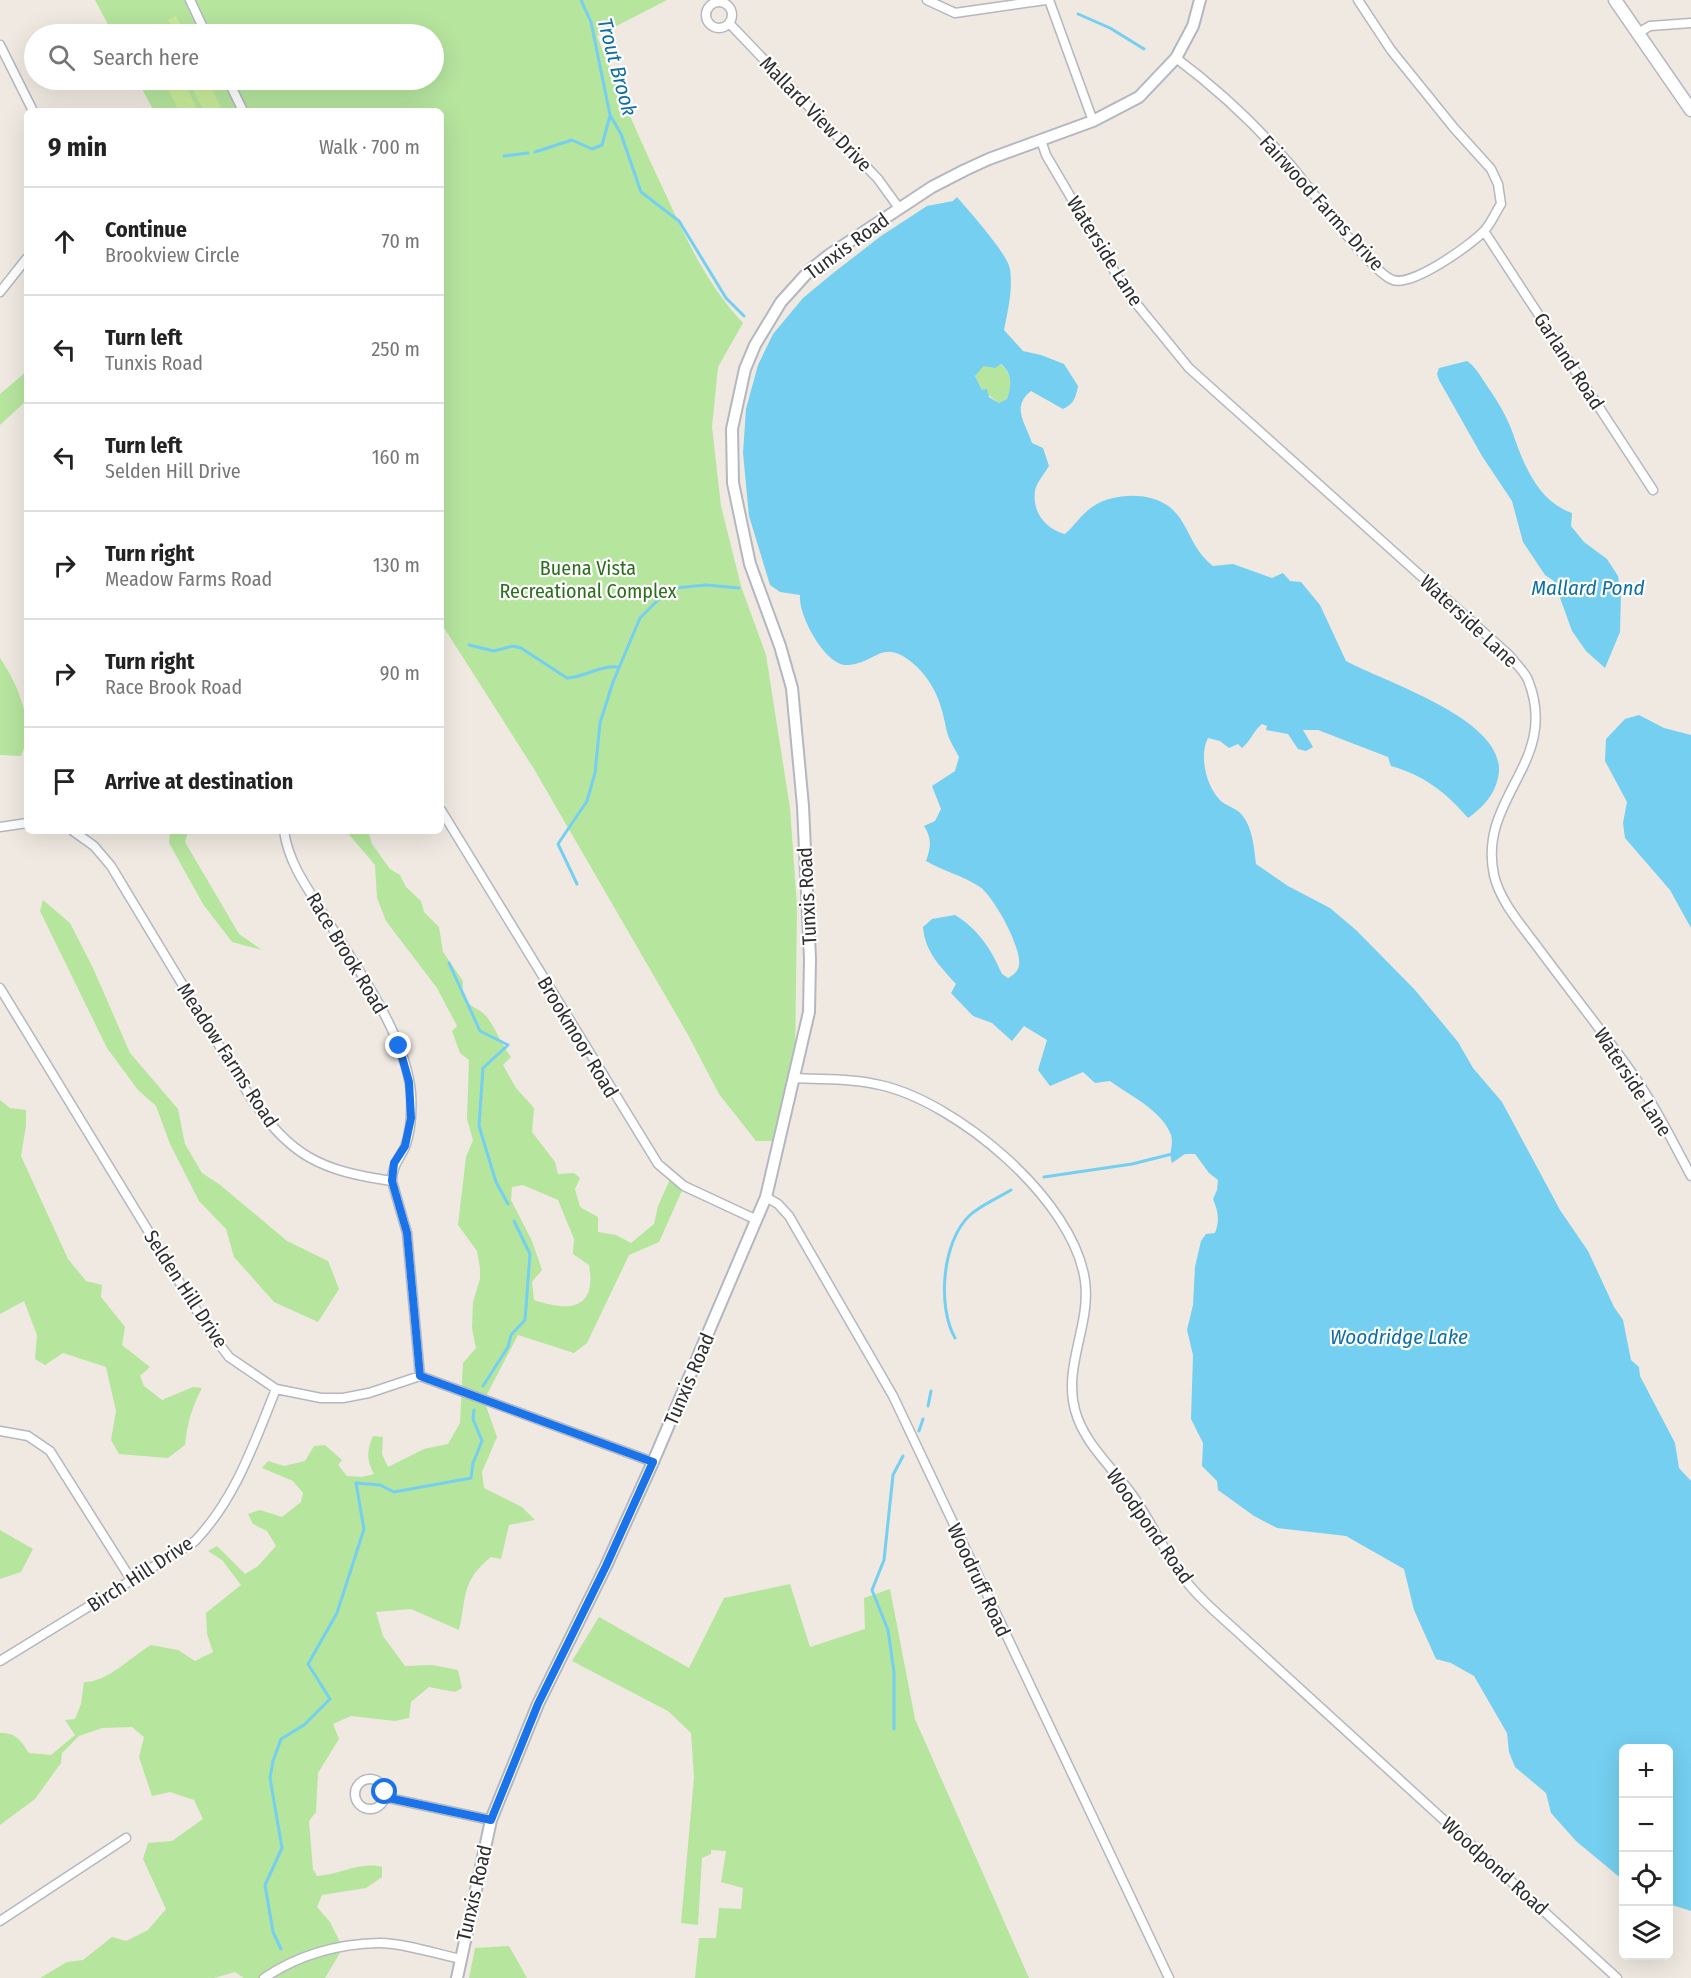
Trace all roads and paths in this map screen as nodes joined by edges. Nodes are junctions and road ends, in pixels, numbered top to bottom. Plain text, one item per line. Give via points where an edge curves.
1 (190, 0) edge
2 (927, 0) edge
3 (1048, 0) edge
4 (1200, 0) edge
5 (1358, 0) edge
6 (1615, 0) edge
7 (729, 23) dead end
8 (1691, 23) edge
9 (201, 24) edge
10 (1638, 33) junction
11 (0, 45) edge
12 (1176, 58) junction
13 (233, 90) edge
14 (32, 108) edge
15 (242, 108) edge
16 (1691, 110) edge
17 (1093, 121) junction
18 (1041, 140) junction
19 (899, 208) junction
20 (1484, 231) junction
21 (24, 262) edge
22 (0, 292) edge
23 (1653, 490) dead end
24 (444, 815) edge
25 (24, 823) edge
26 (0, 827) edge
27 (79, 834) edge
28 (285, 834) edge
29 (0, 988) edge
30 (795, 1078) junction
31 (1691, 1176) edge
32 (392, 1181) junction
33 (766, 1197) junction
34 (757, 1220) junction
35 (420, 1376) junction
36 (276, 1389) junction
37 (0, 1431) edge
38 (653, 1462) junction
39 (132, 1581) junction
40 (0, 1661) edge
41 (384, 1797) dead end
42 (491, 1820) junction
43 (126, 1838) dead end
44 (0, 1921) edge
45 (460, 1959) junction
46 (264, 1978) edge
47 (457, 1978) edge
48 (1169, 1978) edge
49 (1617, 1978) edge

1 - 9 street
2 - 3 street via 955,13
3 - 17 street
4 - 12 street, Tunxis Road via 1193,26
5 - 20 street, Fairwood Farms Drive via 1391,50 1491,169 1501,204
6 - 10 main road
7 - 19 street, Mallard View Drive via 878,179
8 - 10 street via 1650,26
10 - 16 main road
11 - 14 street
12 - 17 street, Tunxis Road via 1138,97
12 - 20 street, Fairwood Farms Drive via 1280,153 1374,266 1393,280 1422,276
13 - 15 street
17 - 18 street, Tunxis Road
18 - 19 street, Tunxis Road via 965,170
18 - 31 street, Waterside Lane via 1046,155 1126,291 1189,368 1509,655 1528,679 1537,720 1532,751 1496,819 1491,844 1494,877 1512,911 1628,1068
19 - 30 street, Tunxis Road via 829,255 793,287 755,345 734,412 731,450 739,518 750,564 788,670 800,757 810,985 809,1012
20 - 23 street, Garland Road
21 - 22 street
24 - 34 street, Brookmoor Road via 658,1164 690,1189
25 - 26 street
27 - 32 street, Meadow Farms Road via 111,866 270,1125 325,1167
28 - 32 street, Race Brook Road via 294,866 390,1026 405,1062 411,1094 410,1127 393,1168
29 - 36 street, Selden Hill Drive via 214,1337 240,1366
30 - 33 street, Tunxis Road
30 - 49 street, Woodpond Road via 862,1082 908,1094 971,1131 1028,1179 1068,1236 1085,1281 1070,1382 1075,1412 1092,1445 1133,1496 1186,1582
32 - 35 street via 407,1233
33 - 34 street, Tunxis Road
33 - 48 street, Woodruff Road via 778,1203 789,1216 894,1396
34 - 38 street, Tunxis Road
35 - 36 street, Selden Hill Drive via 369,1394 343,1398
35 - 38 street
36 - 39 street, Birch Hill Drive via 242,1472 216,1516 182,1551
37 - 39 street via 28,1436 50,1451
38 - 42 street, Tunxis Road via 538,1704
39 - 40 street, Birch Hill Drive
41 - 42 street
42 - 45 street, Tunxis Road
43 - 44 street
45 - 46 street via 379,1942 314,1952
45 - 47 street, Tunxis Road

